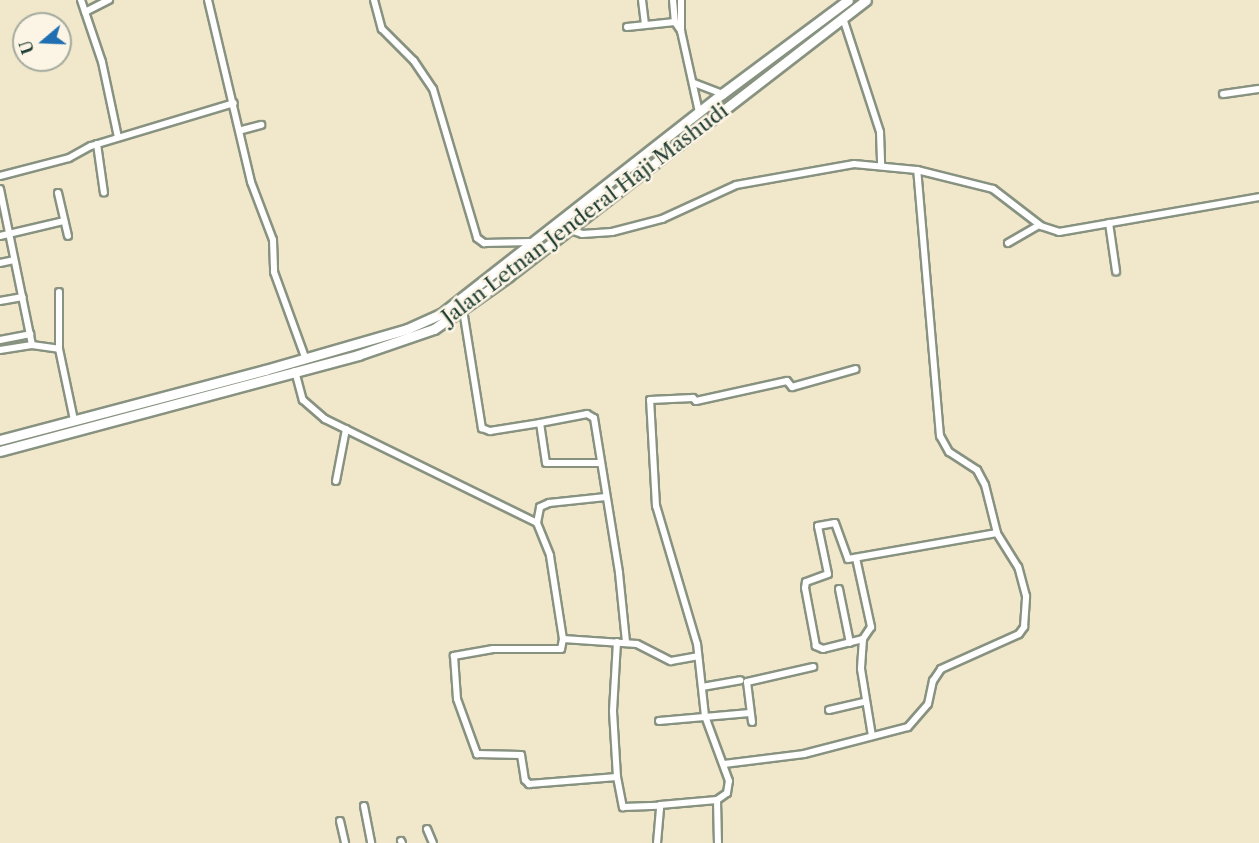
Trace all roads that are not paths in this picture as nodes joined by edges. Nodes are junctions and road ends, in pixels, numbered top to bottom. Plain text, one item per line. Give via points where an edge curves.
1 (81, 0) edge
2 (109, 0) edge
3 (208, 0) edge
4 (374, 0) edge
5 (642, 0) edge
6 (672, 0) edge
7 (681, 0) edge
8 (848, 0) edge
9 (866, 0) edge
10 (85, 12) junction
11 (843, 18) junction
12 (675, 22) junction
13 (645, 24) junction
14 (627, 27) dead end
15 (681, 31) junction
16 (694, 83) junction
17 (1259, 89) edge
18 (722, 94) junction
19 (1223, 94) dead end
20 (234, 103) junction
21 (699, 112) junction
22 (261, 125) dead end
23 (242, 130) junction
24 (118, 137) junction
25 (97, 144) junction
26 (881, 164) junction
27 (917, 170) junction
28 (0, 176) edge
29 (0, 189) edge
30 (58, 193) dead end
31 (104, 193) dead end
32 (1259, 197) edge
33 (64, 221) junction
34 (1109, 223) junction
35 (1039, 225) junction
36 (567, 229) junction
37 (10, 234) junction
38 (0, 236) edge
39 (68, 236) dead end
40 (535, 242) junction
41 (1008, 243) dead end
42 (14, 260) junction
43 (0, 263) edge
44 (1116, 271) dead end
45 (59, 292) dead end
46 (23, 297) junction
47 (0, 301) edge
48 (462, 310) junction
49 (30, 334) junction
50 (0, 340) edge
51 (355, 344) junction
52 (32, 345) junction
53 (59, 349) junction
54 (0, 350) edge
55 (358, 355) junction
56 (305, 357) junction
57 (856, 369) dead end
58 (296, 371) junction
59 (74, 420) junction
60 (540, 423) junction
61 (346, 429) junction
62 (0, 440) edge
63 (0, 452) edge
64 (601, 463) junction
65 (336, 482) dead end
66 (606, 497) junction
67 (537, 523) junction
68 (997, 533) junction
69 (856, 558) junction
70 (839, 590) dead end
71 (563, 639) junction
72 (863, 639) junction
73 (617, 642) junction
74 (626, 642) junction
75 (850, 643) junction
76 (698, 656) junction
77 (813, 667) dead end
78 (740, 680) dead end
79 (702, 687) junction
80 (866, 702) junction
81 (829, 710) dead end
82 (750, 713) junction
83 (705, 716) junction
84 (659, 721) dead end
85 (752, 722) dead end
86 (872, 736) junction
87 (724, 764) junction
88 (617, 777) junction
89 (717, 800) junction
90 (364, 806) dead end
91 (658, 806) junction
92 (340, 821) dead end
93 (427, 829) dead end
94 (345, 843) edge
95 (371, 843) edge
96 (432, 843) edge
97 (657, 843) edge
98 (718, 843) edge

1 - 10 street
2 - 10 street
3 - 20 street
4 - 40 street via 382,29 414,61 433,88 477,238 484,243
5 - 13 street
6 - 12 street
7 - 15 street
8 - 18 main road, Jalan Letnan Jenderal Haji Mashudi
9 - 11 main road, Jalan Letnan Jenderal Haji Mashudi
10 - 24 street via 102,62
11 - 26 street via 880,132
11 - 36 main road, Jalan Letnan Jenderal Haji Mashudi
12 - 13 street
12 - 15 street
13 - 14 street
15 - 16 street
16 - 18 street
16 - 21 street
17 - 19 street
18 - 21 main road, Jalan Letnan Jenderal Haji Mashudi
20 - 23 street
20 - 24 street
21 - 40 main road, Jalan Letnan Jenderal Haji Mashudi
22 - 23 street
23 - 56 street via 251,182 273,240 279,289
24 - 25 street
25 - 28 street via 69,158
25 - 31 street
26 - 27 street
26 - 36 street via 816,169 736,185 662,219 612,232 582,234
27 - 35 street via 999,191
27 - 68 street via 940,436 949,452 977,470 985,485
29 - 37 street
30 - 33 street
32 - 34 street
33 - 37 street
33 - 39 street
34 - 35 street via 1059,232
34 - 44 street
35 - 41 street
36 - 48 main road, Jalan Letnan Jenderal Haji Mashudi
37 - 38 street
37 - 42 street
40 - 51 main road, Jalan Letnan Jenderal Haji Mashudi via 441,314
42 - 43 street
42 - 46 street
45 - 53 street
46 - 47 street
46 - 49 street
48 - 55 main road, Jalan Letnan Jenderal Haji Mashudi via 415,337
48 - 60 street via 480,425 490,431
49 - 50 street
49 - 52 street
51 - 55 main road
51 - 56 main road, Jalan Letnan Jenderal Haji Mashudi
52 - 53 street
52 - 54 street
53 - 59 street
55 - 58 main road, Jalan Letnan Jenderal Haji Mashudi
56 - 59 main road, Jalan Letnan Jenderal Haji Mashudi
57 - 76 street via 792,387 788,381 696,401 650,400 657,506
58 - 61 street via 300,393 308,405
58 - 63 main road, Jalan Letnan Jenderal Haji Mashudi
59 - 62 main road, Jalan Letnan Jenderal Haji Mashudi
60 - 64 street via 546,463
60 - 64 street via 592,416
61 - 65 street
61 - 67 street
64 - 66 street
66 - 67 street via 549,503 540,507
66 - 74 street
67 - 71 street via 550,556
68 - 69 street
68 - 86 street via 1018,567 1026,596 1024,627 1018,634 941,669 933,681 928,704 914,723
69 - 72 street via 871,627
69 - 75 street via 846,559 834,522 818,526 828,572 805,583 814,641 823,649
70 - 75 street
71 - 73 street
71 - 88 street via 561,649 493,649 454,656 457,699 475,750 480,756 521,755 527,784
72 - 75 street
72 - 80 street
73 - 74 street
73 - 88 street via 613,711
74 - 76 street via 664,660
76 - 79 street
77 - 82 street via 747,681
78 - 79 street
79 - 83 street
80 - 81 street
80 - 86 street
82 - 83 street
82 - 85 street
83 - 84 street
83 - 87 street
86 - 87 street via 777,759
87 - 89 street via 729,787
88 - 91 street via 623,807
89 - 91 street
89 - 98 street
90 - 95 street
91 - 97 street
92 - 94 street
93 - 96 street

